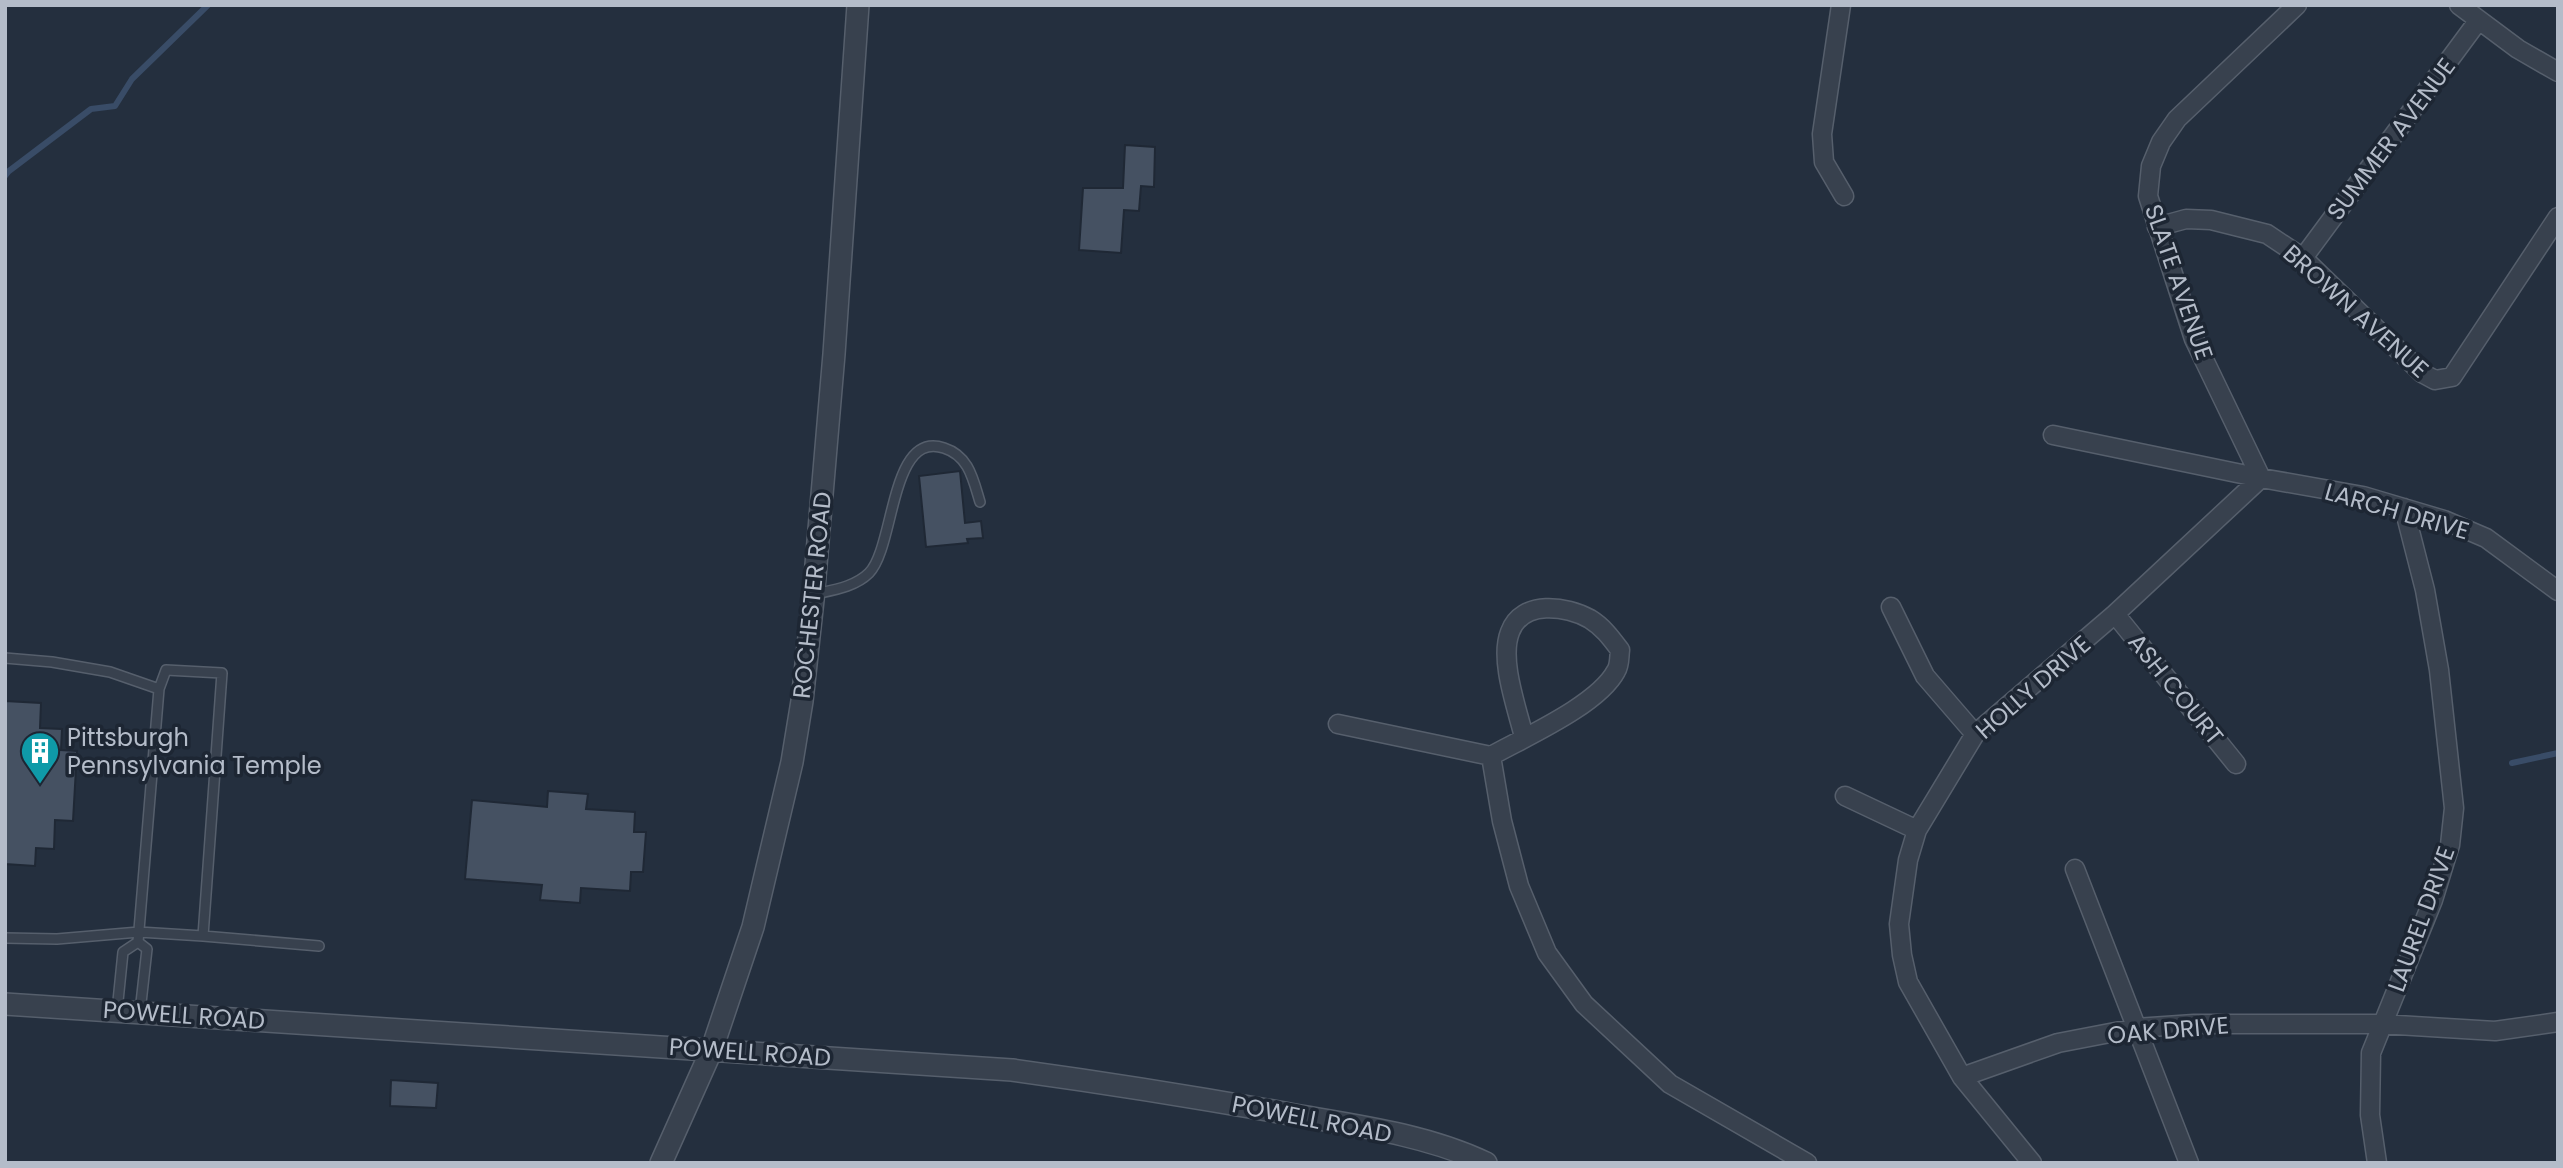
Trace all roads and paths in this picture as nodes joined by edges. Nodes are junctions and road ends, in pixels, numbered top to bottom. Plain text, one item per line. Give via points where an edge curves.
1 (858, 5) edge
2 (1841, 5) edge
3 (2297, 5) edge
4 (2459, 5) edge
5 (2478, 21) junction
6 (2558, 72) edge
7 (1844, 197) dead end
8 (2558, 217) edge
9 (2157, 226) junction
10 (2303, 258) junction
11 (2053, 435) dead end
12 (2261, 478) junction
13 (980, 502) dead end
14 (2404, 508) junction
15 (2558, 591) edge
16 (813, 594) junction
17 (1891, 607) dead end
18 (2115, 614) junction
19 (5, 659) edge
20 (159, 689) junction
21 (1338, 724) dead end
22 (1975, 734) junction
23 (1524, 737) junction
24 (1491, 756) junction
25 (2236, 764) dead end
26 (1845, 796) dead end
27 (1917, 830) junction
28 (2075, 869) dead end
29 (204, 936) junction
30 (139, 937) junction
31 (5, 938) edge
32 (319, 946) dead end
33 (5, 1004) edge
34 (117, 1011) junction
35 (140, 1012) junction
36 (2558, 1022) edge
37 (2381, 1024) junction
38 (2136, 1028) junction
39 (712, 1049) junction
40 (1962, 1077) junction
41 (661, 1163) edge
42 (1486, 1163) edge
43 (1807, 1163) edge
44 (2032, 1163) edge
45 (2189, 1163) edge
46 (2377, 1163) edge

1 - 16 street, ROCHESTER ROAD
2 - 7 street via 1822,134 1824,162
3 - 9 street, SLATE AVENUE via 2177,119 2161,142 2151,166 2148,195
4 - 5 street
5 - 6 street
5 - 10 street, SUMMER AVENUE
8 - 10 street, BROWN AVENUE via 2452,377 2443,379 2422,373
9 - 10 street, BROWN AVENUE via 2186,219 2238,225 2267,234
9 - 12 street, SLATE AVENUE via 2194,339
11 - 12 street, LARCH DRIVE
12 - 14 street, LARCH DRIVE
12 - 18 street, HOLLY DRIVE
13 - 16 lane via 969,467 955,451 937,445 918,452 906,463 880,556 869,573 851,586
14 - 15 street, LARCH DRIVE via 2486,538
14 - 37 street, LAUREL DRIVE via 2439,670 2454,808 2451,845 2433,900
16 - 39 street, ROCHESTER ROAD via 788,783 752,927
17 - 22 street via 1925,676
18 - 22 street, HOLLY DRIVE
18 - 25 street, ASH COURT
19 - 20 lane via 110,672
20 - 29 lane via 166,670 222,673
20 - 30 lane
21 - 24 street
22 - 27 street, HOLLY DRIVE
23 - 23 street via 1589,699 1606,686 1618,668 1620,650 1591,620 1574,612 1540,608 1516,621 1506,650
23 - 24 street
24 - 43 street via 1519,886 1547,953 1584,1004 1670,1084
26 - 27 street
27 - 40 street, HOLLY DRIVE via 1901,902 1902,955 1908,982
28 - 38 street
29 - 30 lane
29 - 32 lane
30 - 31 lane
30 - 34 lane via 123,952
30 - 35 lane via 147,949
33 - 34 street, POWELL ROAD
34 - 35 street, POWELL ROAD
35 - 39 street, POWELL ROAD
36 - 37 street, OAK DRIVE via 2494,1031
37 - 38 street, OAK DRIVE
37 - 46 street, LAUREL DRIVE via 2371,1052 2370,1076
38 - 40 street, OAK DRIVE via 2058,1043
38 - 45 street
39 - 41 street, ROCHESTER ROAD
39 - 42 street, POWELL ROAD via 1012,1070 1143,1087 1388,1132
40 - 44 street, HOLLY DRIVE

